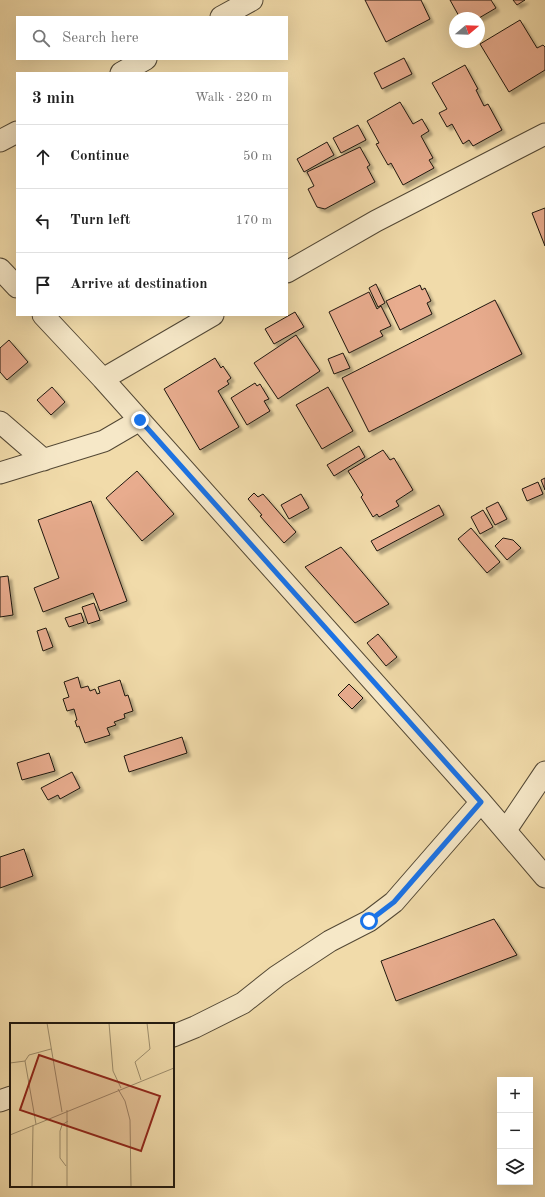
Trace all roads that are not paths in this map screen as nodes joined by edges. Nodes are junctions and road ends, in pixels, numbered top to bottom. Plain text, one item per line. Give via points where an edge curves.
1 (252, 0) edge
2 (223, 16) edge
3 (144, 60) edge
4 (124, 72) edge
5 (16, 133) edge
6 (545, 134) edge
7 (0, 141) edge
8 (0, 269) edge
9 (288, 271) edge
10 (16, 286) edge
11 (44, 316) edge
12 (211, 316) edge
13 (103, 379) junction
14 (140, 420) junction
15 (0, 422) edge
16 (44, 460) junction
17 (0, 473) edge
18 (545, 772) edge
19 (481, 802) junction
20 (506, 830) junction
21 (545, 877) edge
22 (174, 1036) edge
23 (10, 1097) edge
24 (0, 1101) edge

1 - 2 street
3 - 4 street
5 - 7 street
6 - 9 street via 376,220
8 - 10 street
11 - 13 street
12 - 13 street
13 - 14 street
14 - 16 street via 104,441
14 - 19 street
15 - 16 street
16 - 17 street
18 - 20 street
19 - 20 street
19 - 22 street via 394,902 369,921 330,941 277,976 243,1003
20 - 21 street
23 - 24 street

